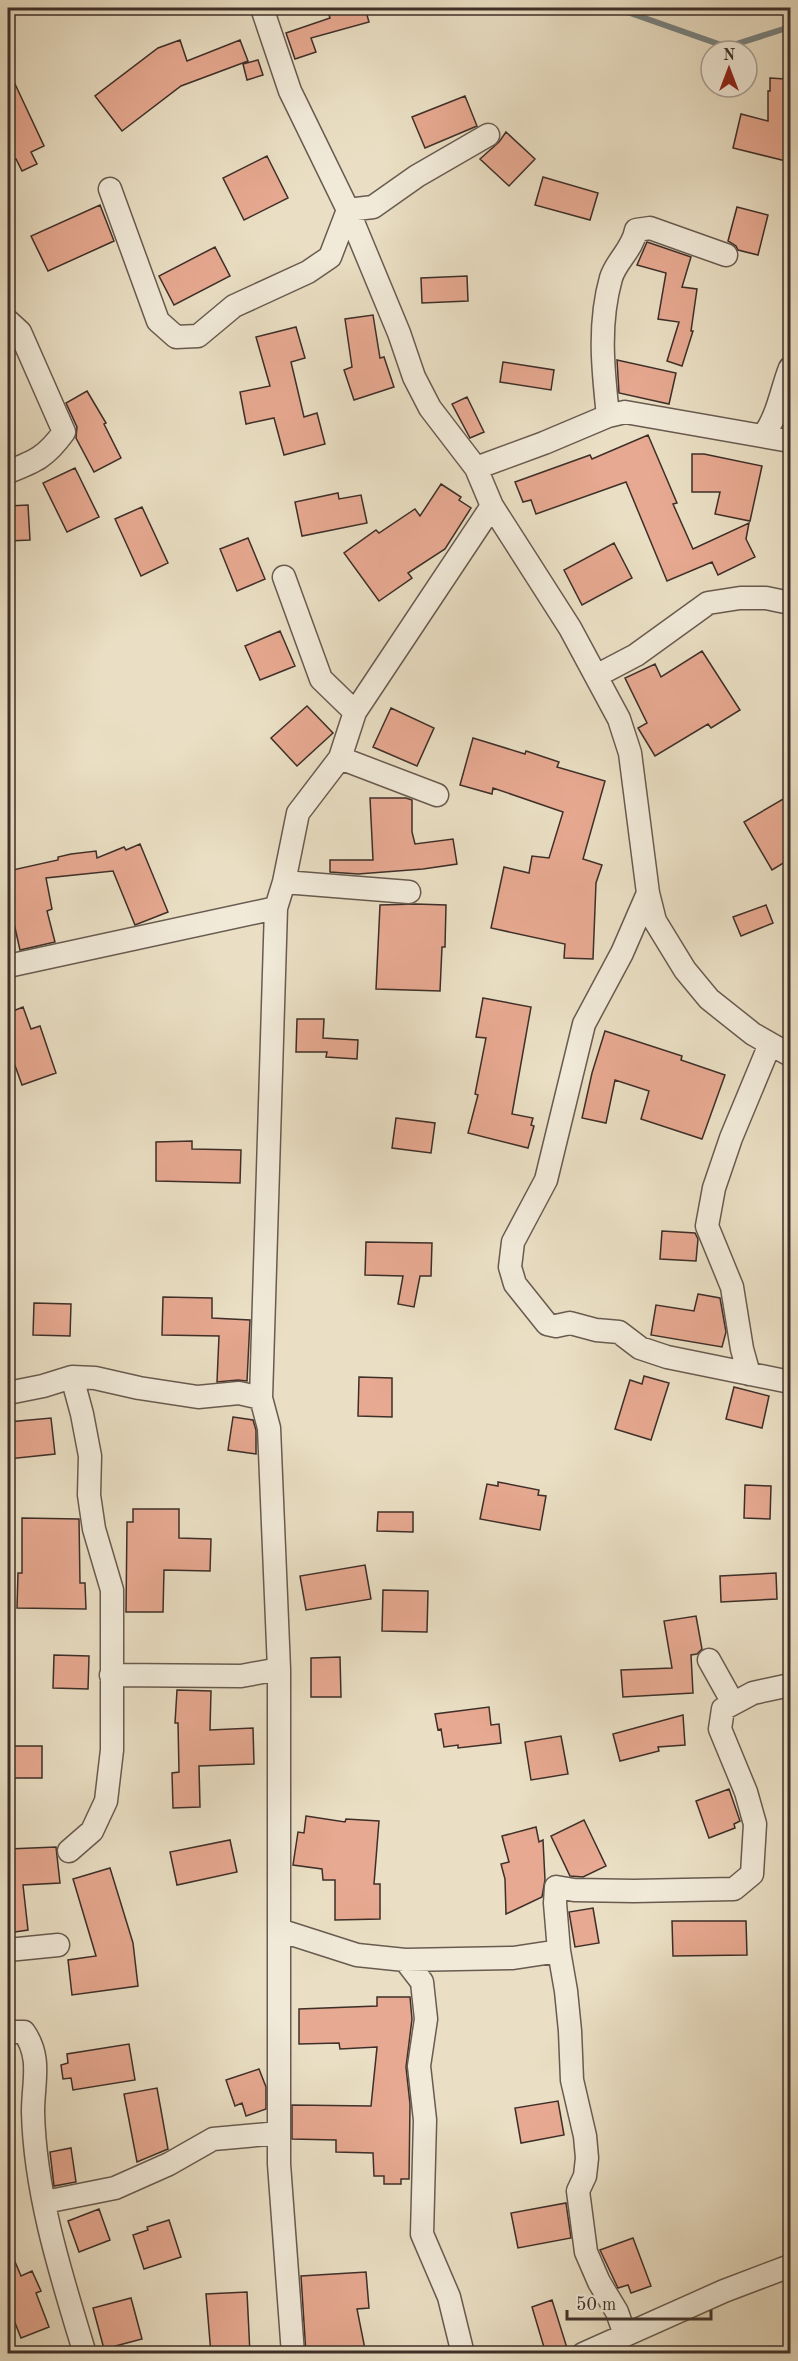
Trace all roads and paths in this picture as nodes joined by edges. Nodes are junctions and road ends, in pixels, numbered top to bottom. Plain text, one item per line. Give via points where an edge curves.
1 (262, 8) edge
2 (488, 135) dead end
3 (110, 189) dead end
4 (348, 210) junction
5 (726, 255) dead end
6 (8, 321) edge
7 (790, 368) edge
8 (608, 416) junction
9 (763, 436) junction
10 (790, 441) edge
11 (476, 468) junction
12 (8, 472) edge
13 (492, 506) junction
14 (284, 577) dead end
15 (790, 603) edge
16 (596, 676) junction
17 (355, 712) junction
18 (340, 758) junction
19 (437, 795) dead end
20 (284, 882) junction
21 (409, 892) dead end
22 (648, 893) junction
23 (276, 908) junction
24 (8, 966) edge
25 (770, 1044) junction
26 (790, 1055) edge
27 (749, 1374) junction
28 (72, 1377) junction
29 (790, 1382) edge
30 (8, 1393) edge
31 (261, 1398) junction
32 (709, 1660) dead end
33 (279, 1669) junction
34 (111, 1675) junction
35 (790, 1685) edge
36 (733, 1703) junction
37 (69, 1851) dead end
38 (279, 1930) junction
39 (58, 1945) dead end
40 (8, 1950) edge
41 (559, 1951) junction
42 (405, 1960) junction
43 (8, 2032) edge
44 (279, 2133) junction
45 (45, 2202) junction
46 (790, 2266) edge
47 (625, 2336) junction
48 (85, 2354) edge
49 (293, 2354) edge
50 (463, 2354) edge
51 (583, 2354) edge

1 - 4 street via 290,91
2 - 4 street via 373,207
3 - 4 street via 158,321 176,338 198,336 234,306 308,272 330,257
4 - 11 street via 414,376 430,408
5 - 8 street via 650,228 636,230 634,240 611,276 604,315 601,356
6 - 12 street via 20,332 64,432 50,451
7 - 9 street via 774,422
8 - 9 street via 625,412 647,414
8 - 11 street
9 - 10 street
11 - 13 street
13 - 16 street
13 - 17 street
14 - 17 street via 321,679
15 - 16 street via 740,598 708,603 636,655
16 - 22 street via 619,719 630,753
17 - 18 street
18 - 19 street
18 - 20 street via 298,813
20 - 21 street
20 - 23 street
22 - 25 street via 655,921 685,970 709,999
22 - 27 street via 584,1024 546,1180 513,1242 510,1266 515,1284 547,1324 570,1323 619,1332 640,1348 667,1357
23 - 24 street
23 - 31 street
25 - 26 street
25 - 27 street via 731,1138 714,1188 707,1226 732,1287
27 - 29 street
28 - 30 street
28 - 31 street via 198,1397 239,1393
28 - 34 street via 90,1456 89,1496 94,1529 112,1590
31 - 33 street via 269,1428
32 - 36 street
33 - 34 street via 241,1676
33 - 38 street
34 - 37 street via 112,1750 106,1801 92,1831
35 - 36 street via 753,1693
36 - 41 street via 723,1709 720,1729 755,1824 752,1874 734,1889 634,1891 556,1887
38 - 42 street via 357,1955
38 - 44 street
39 - 40 street
41 - 42 street via 513,1958
41 - 47 street via 572,2080 585,2136 585,2175 578,2191 586,2252
42 - 50 street via 422,1982 426,2019 419,2066 425,2120 422,2234 449,2297
43 - 45 street via 24,2032 36,2058 34,2135
44 - 45 street via 213,2139 116,2188
44 - 49 street
45 - 48 street
46 - 47 street
47 - 51 street

